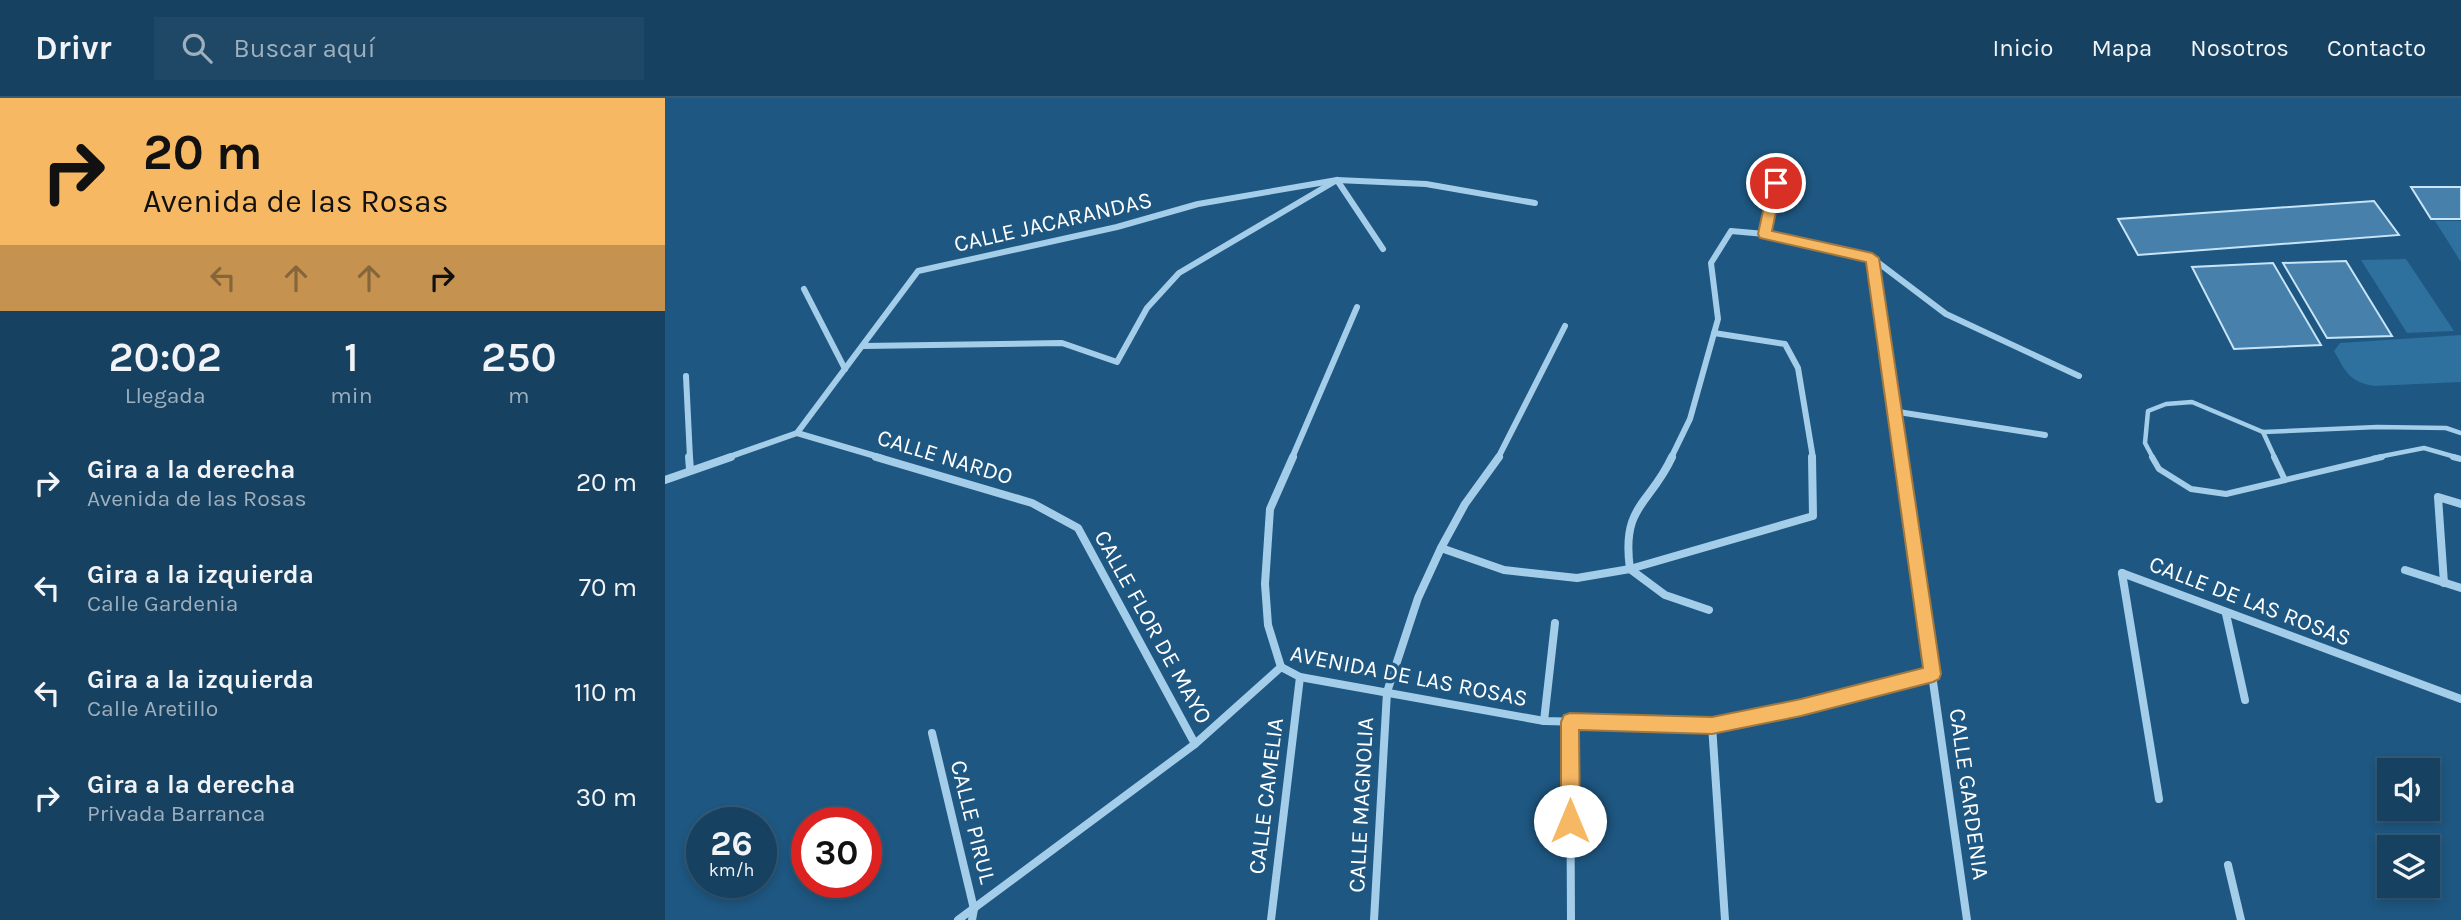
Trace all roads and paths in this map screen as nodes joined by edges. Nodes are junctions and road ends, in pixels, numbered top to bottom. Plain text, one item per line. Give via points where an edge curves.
1 (1337, 180) junction
2 (1776, 183) dead end
3 (1535, 203) dead end
4 (1765, 234) junction
5 (1383, 249) dead end
6 (1872, 258) junction
7 (804, 289) dead end
8 (1357, 307) dead end
9 (1565, 326) dead end
10 (1714, 332) junction
11 (863, 346) junction
12 (845, 369) junction
13 (685, 376) dead end
14 (2079, 376) dead end
15 (1892, 411) junction
16 (2263, 432) junction
17 (797, 433) junction
18 (2461, 433) edge
19 (2045, 435) dead end
20 (2461, 459) edge
21 (690, 469) junction
22 (2284, 478) junction
23 (665, 480) edge
24 (2461, 504) edge
25 (1077, 528) joint
26 (1441, 548) junction
27 (1630, 569) junction
28 (2406, 570) dead end
29 (2444, 583) junction
30 (2461, 589) edge
31 (1709, 610) dead end
32 (2226, 614) junction
33 (1555, 623) dead end
34 (1281, 667) junction
35 (1933, 674) junction
36 (1300, 677) junction
37 (1387, 692) junction
38 (2461, 699) edge
39 (2245, 700) dead end
40 (1544, 721) junction
41 (1570, 722) junction
42 (1712, 725) junction
43 (932, 733) dead end
44 (1195, 744) junction
45 (2159, 799) dead end
46 (2228, 865) dead end
47 (974, 909) junction
48 (958, 920) edge
49 (972, 920) edge
50 (1271, 920) edge
51 (1374, 920) edge
52 (1571, 920) edge
53 (1725, 920) edge
54 (1967, 920) edge
55 (2241, 920) edge

1 - 3 street, CALLE JACARANDAS via 1426,184
1 - 5 street
1 - 11 street, CALLE JACARANDAS via 1198,204 1117,227 918,271
1 - 11 street via 1179,274 1147,308 1117,362 1062,343
2 - 4 street
4 - 6 street
4 - 10 street via 1731,231 1711,263 1718,318
6 - 14 street via 1946,314
6 - 15 street, CALLE GARDENIA
7 - 12 street
8 - 34 street via 1270,509 1265,584
9 - 26 street, CALLE MAGNOLIA via 1505,449 1465,504
10 - 27 street via 1690,419 1666,470 1638,504 1626,542
10 - 27 street via 1785,344 1798,368 1814,467 1813,516
11 - 12 street, CALLE JACARANDAS
12 - 17 street, CALLE JACARANDAS
13 - 21 street
15 - 19 street
15 - 35 street, CALLE GARDENIA
16 - 18 lane via 2377,427 2446,428
16 - 22 lane
16 - 22 lane via 2192,402 2166,404 2148,411 2145,443 2159,470 2191,489 2226,494
17 - 21 street
17 - 25 street, CALLE NARDO via 1032,502
20 - 22 lane via 2424,448
21 - 23 street
24 - 29 street via 2438,496
25 - 44 street, CALLE FLOR DE MAYO
26 - 27 street via 1503,570 1577,578
26 - 37 street, CALLE MAGNOLIA via 1418,598
27 - 31 street via 1665,595
28 - 29 street
29 - 30 street
32 - 38 street, CALLE DE LAS ROSAS
32 - 39 street
32 - 45 street, CALLE DE LAS ROSAS via 2122,573
33 - 40 street
34 - 36 street, AVENIDA DE LAS ROSAS
34 - 44 street, AVENIDA DE LAS ROSAS
35 - 42 street, AVENIDA DE LAS ROSAS
35 - 54 street, CALLE GARDENIA
36 - 37 street, AVENIDA DE LAS ROSAS
36 - 50 street, CALLE CAMELIA
37 - 40 street, AVENIDA DE LAS ROSAS
37 - 51 street, CALLE MAGNOLIA
40 - 41 street, AVENIDA DE LAS ROSAS
41 - 42 street, AVENIDA DE LAS ROSAS
41 - 52 street
42 - 53 street
43 - 47 street, CALLE PIRUL
44 - 47 street, AVENIDA DE LAS ROSAS
46 - 55 street
47 - 48 street, AVENIDA DE LAS ROSAS
47 - 49 street, CALLE PIRUL

